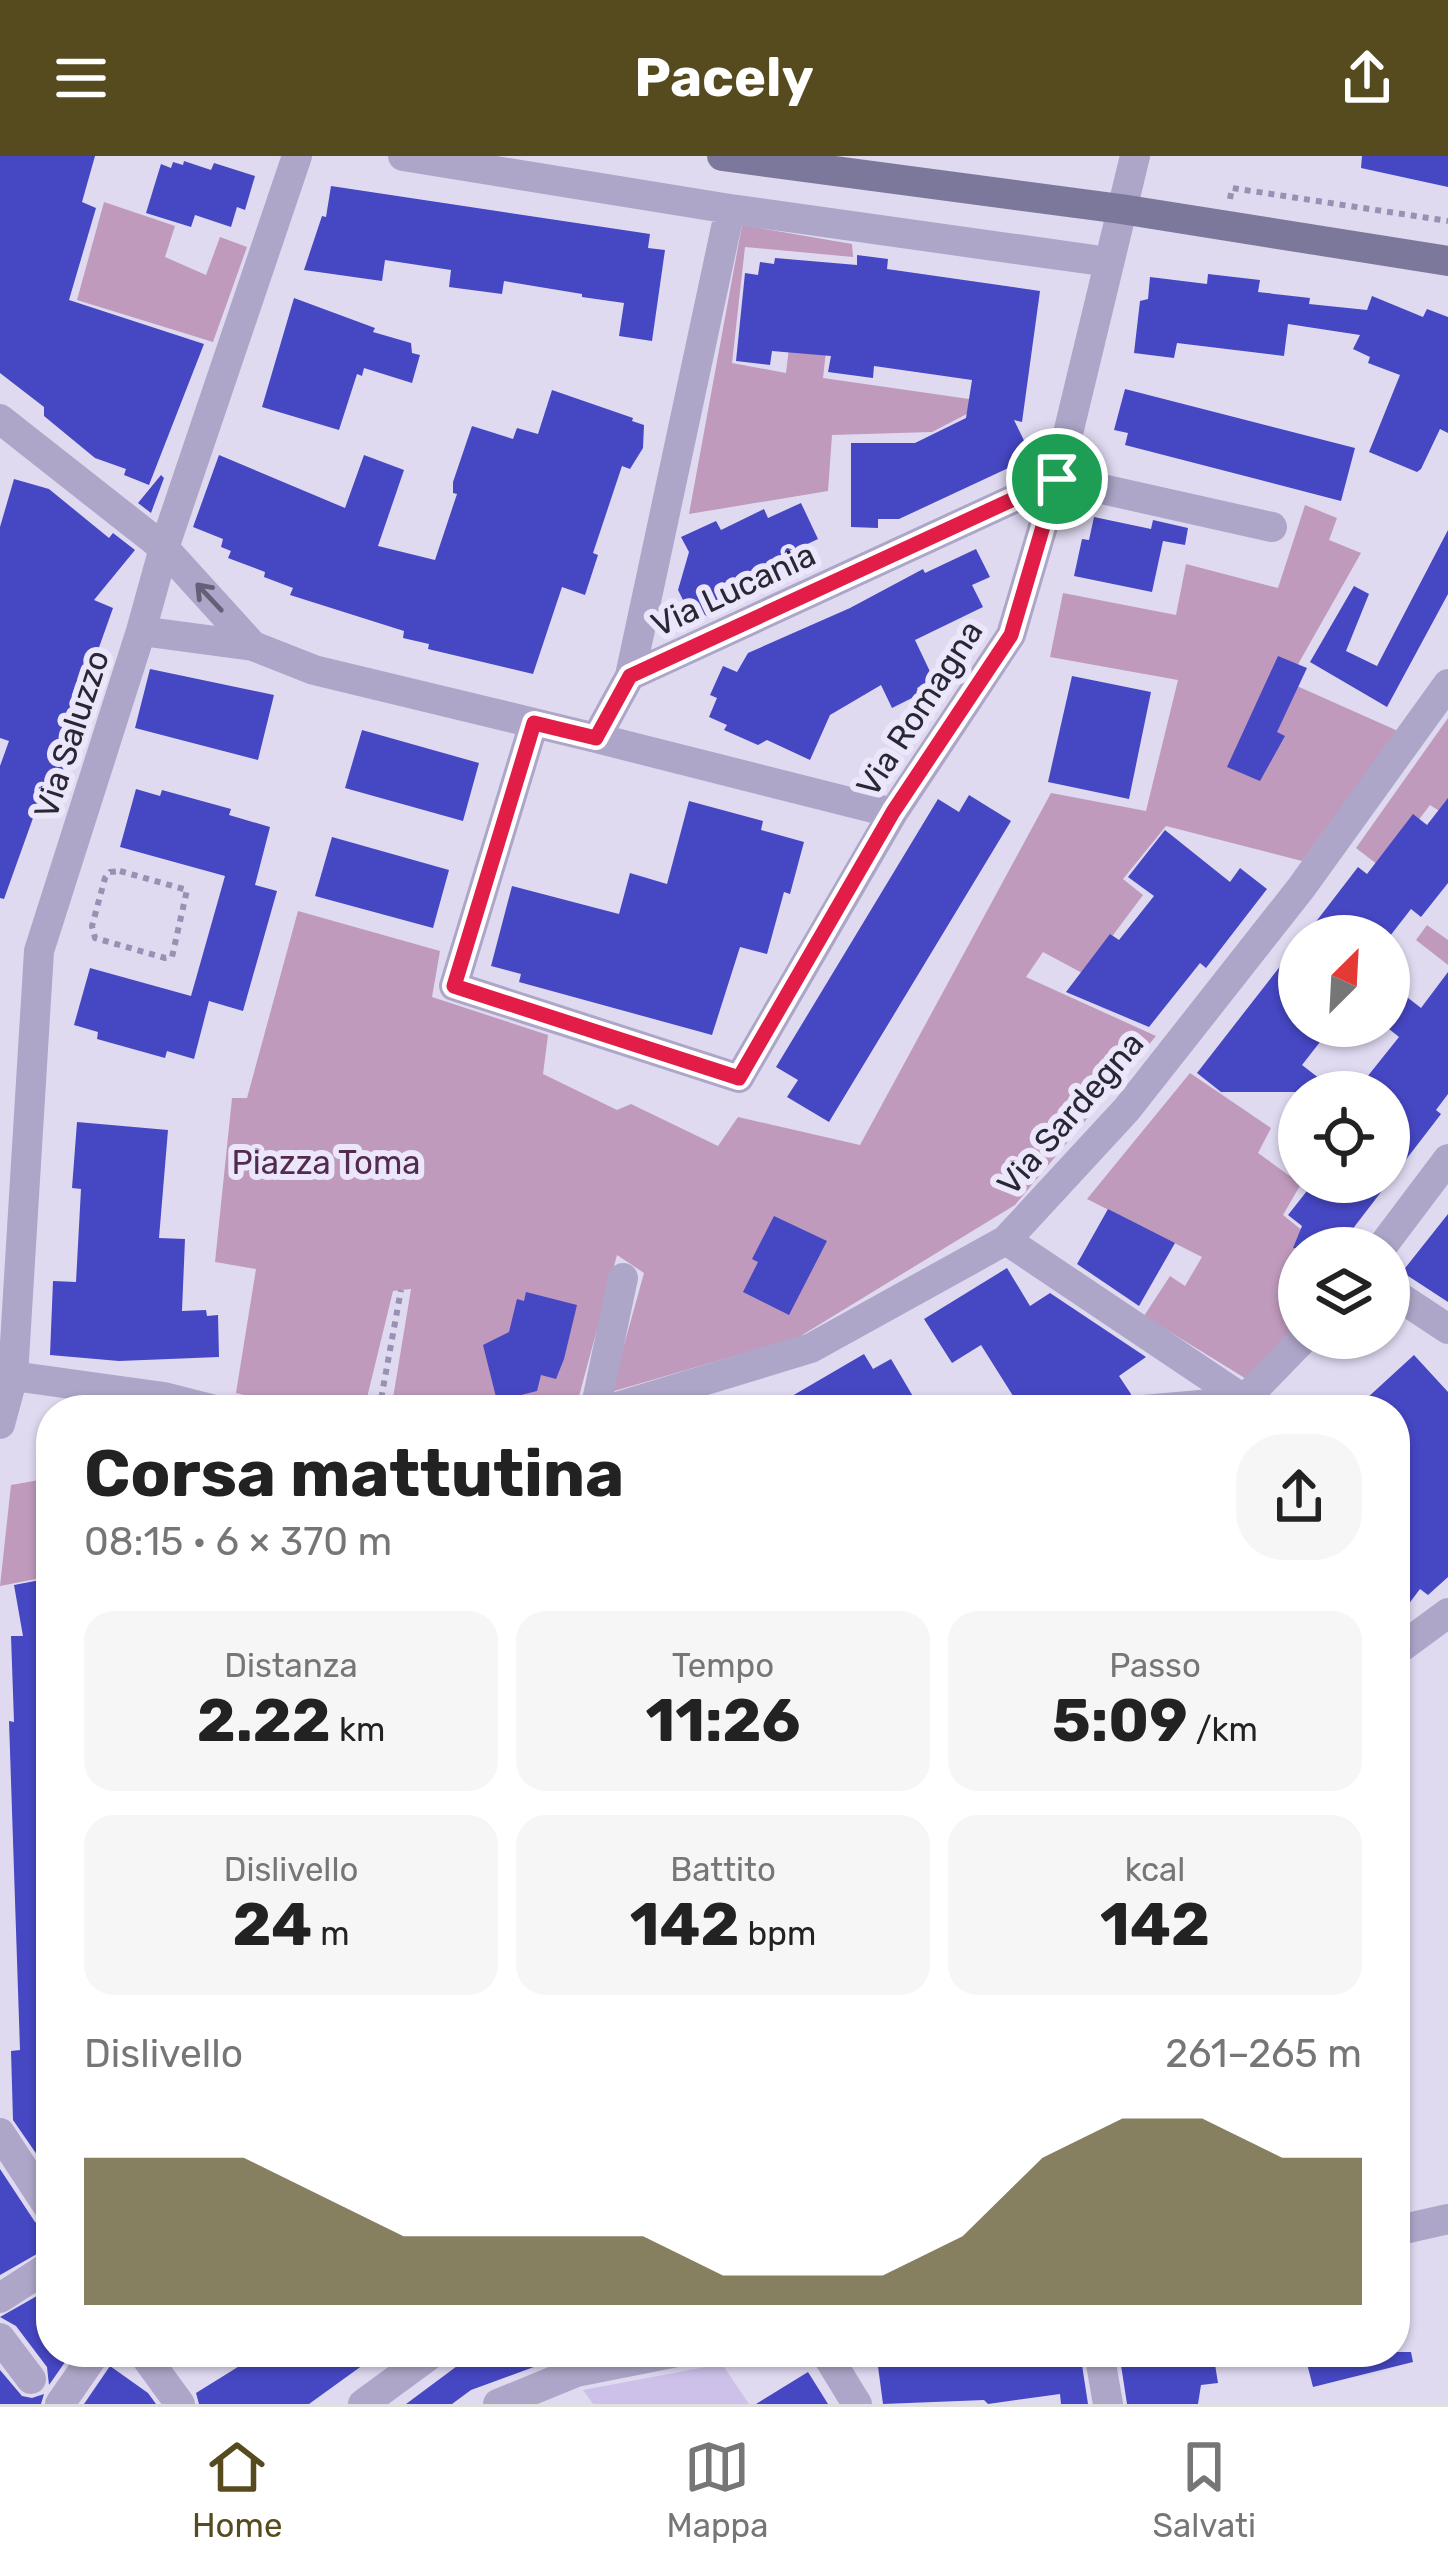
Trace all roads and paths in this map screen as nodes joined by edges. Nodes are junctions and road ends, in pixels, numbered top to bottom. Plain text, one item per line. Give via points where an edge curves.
1 (297, 156) edge
2 (403, 156) edge
3 (722, 156) edge
4 (1136, 156) edge
5 (772, 160) edge
6 (1232, 188) dead end
7 (730, 209) junction
8 (1121, 209) junction
9 (1448, 221) edge
10 (1448, 261) edge
11 (1109, 262) junction
12 (0, 419) edge
13 (1057, 479) junction
14 (1272, 527) dead end
15 (164, 548) junction
16 (141, 631) junction
17 (254, 646) junction
18 (630, 676) junction
19 (1448, 684) edge
20 (534, 723) junction
21 (596, 738) junction
22 (893, 812) junction
23 (110, 872) joint
24 (1448, 1160) edge
25 (1397, 1227) edge
26 (1006, 1240) junction
27 (623, 1278) dead end
28 (401, 1290) dead end
29 (1410, 1304) edge
30 (1448, 1329) edge
31 (1284, 1359) edge
32 (6, 1369) edge
33 (123, 1395) edge
34 (382, 1395) edge
35 (598, 1395) edge
36 (656, 1395) edge
37 (1224, 1395) edge
38 (1250, 1395) edge
39 (0, 1424) edge
40 (1448, 1613) edge
41 (1410, 1641) edge
42 (0, 2133) edge
43 (36, 2188) edge
44 (1448, 2219) edge
45 (1410, 2228) edge
46 (36, 2275) edge
47 (0, 2298) edge
48 (0, 2338) edge
49 (86, 2367) edge
50 (153, 2367) edge
51 (414, 2367) edge
52 (601, 2367) edge
53 (834, 2367) edge
54 (1102, 2367) edge
55 (32, 2378) dead end
56 (60, 2404) edge
57 (180, 2404) edge
58 (363, 2404) edge
59 (498, 2404) edge
60 (856, 2404) edge
61 (1108, 2404) edge

1 - 15 street, Via Saluzzo
2 - 7 street
3 - 5 street
4 - 8 street, Via Romagna
5 - 8 street
6 - 9 path
7 - 11 street
7 - 18 street
8 - 10 street
8 - 11 street, Via Romagna
11 - 13 street, Via Romagna
12 - 15 street
13 - 14 street
13 - 18 street, Via Lucania
13 - 22 street, Via Romagna via 1011,635
15 - 16 street, Via Saluzzo
17 -> 15 street
16 - 17 street
16 - 32 street, Via Saluzzo via 40,951
17 - 20 street via 314,670
18 - 21 street, Via Lucania
19 - 26 street, Via Sardegna via 1127,1109
20 - 21 street
20 - 22 street, Via Romagna via 454,986 739,1078
21 - 22 street
23 - 23 path via 188,890 172,957 95,938
24 - 25 street
26 - 36 street, Via Sardegna via 811,1348
26 - 37 street
27 - 35 street
28 - 34 path
29 - 30 street
31 - 38 street
32 - 33 street
32 - 39 street, Via Saluzzo
40 - 41 street
42 - 43 street
44 - 45 street
46 - 47 street
48 - 55 street
49 - 56 street
50 - 57 street
51 - 58 street
52 - 59 street
53 - 60 street
54 - 61 street

